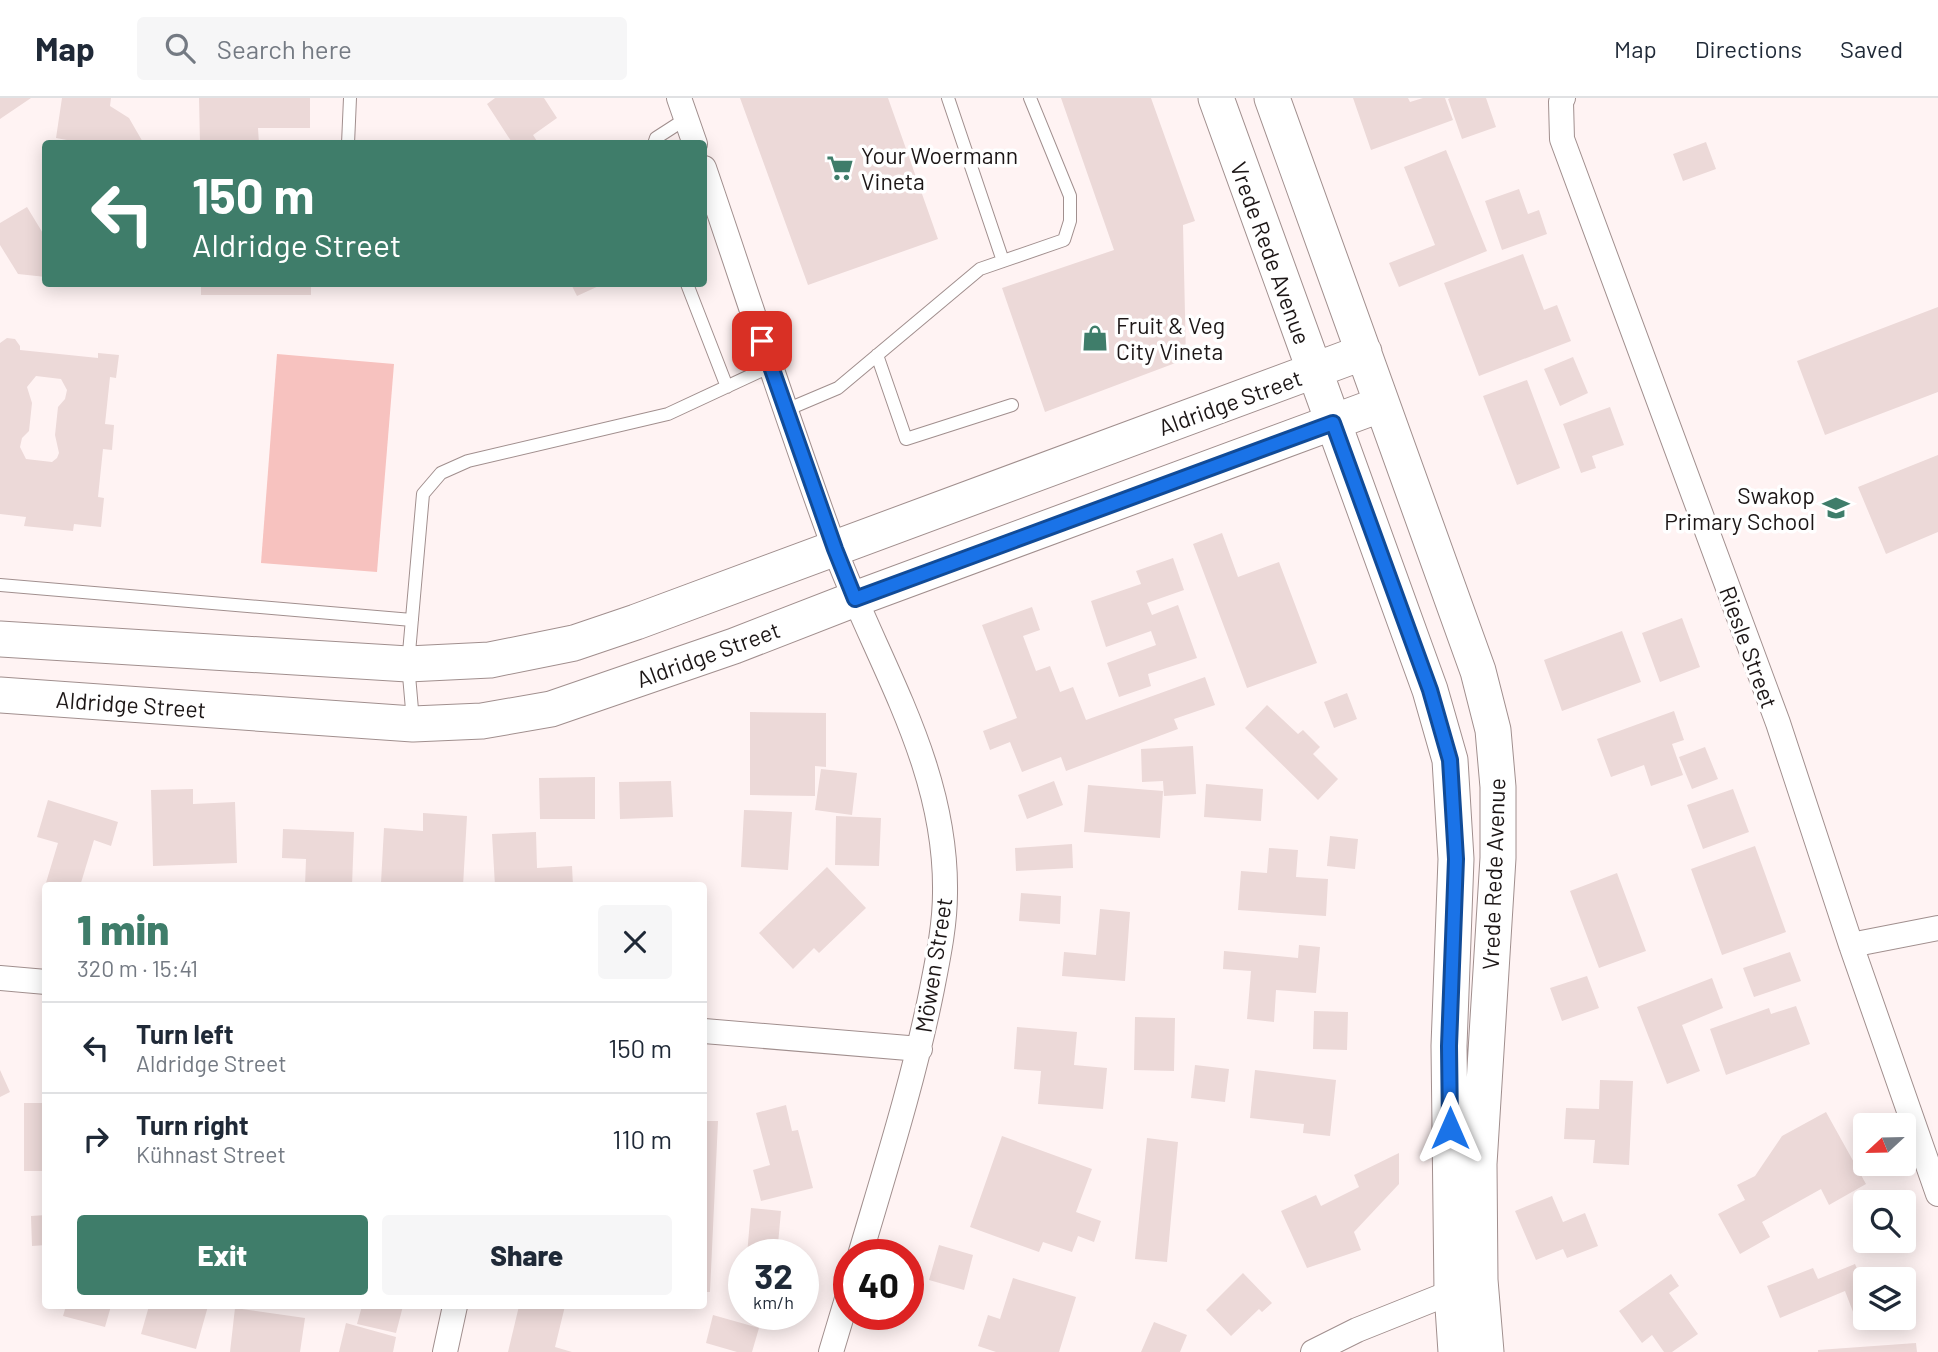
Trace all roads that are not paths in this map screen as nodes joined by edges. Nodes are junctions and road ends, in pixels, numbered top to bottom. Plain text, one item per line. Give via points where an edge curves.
1 (350, 98) edge
2 (948, 98) edge
3 (1030, 98) edge
4 (1216, 98) edge
5 (1272, 98) edge
6 (1562, 100) edge
7 (683, 108) edge
8 (348, 140) edge
9 (655, 140) edge
10 (694, 140) edge
11 (707, 177) edge
12 (1003, 261) junction
13 (688, 287) edge
14 (1364, 352) junction
15 (877, 355) junction
16 (771, 366) junction
17 (1314, 371) junction
18 (727, 387) junction
19 (1382, 404) junction
20 (1012, 405) dead end
21 (786, 410) junction
22 (1333, 423) junction
23 (835, 549) junction
24 (0, 585) edge
25 (855, 599) junction
26 (412, 620) junction
27 (0, 639) edge
28 (408, 663) junction
29 (0, 695) edge
30 (413, 724) junction
31 (1456, 859) junction
32 (1498, 859) junction
33 (1938, 928) edge
34 (1851, 945) junction
35 (0, 978) edge
36 (42, 982) edge
37 (707, 1031) edge
38 (920, 1049) junction
39 (1938, 1194) edge
40 (865, 1239) edge
41 (1452, 1292) junction
42 (454, 1309) edge
43 (838, 1330) edge
44 (445, 1352) edge
45 (831, 1352) edge
46 (1313, 1352) edge
47 (1457, 1352) edge
48 (1486, 1352) edge

1 - 8 lane
2 - 12 lane
3 - 12 lane via 1070,196 1070,221 1064,240
4 - 17 street, Vrede Rede Avenue
5 - 14 street, Vrede Rede Avenue
6 - 34 street, Riesle Street via 1562,139 1778,723
7 - 9 lane
7 - 10 street
11 - 16 street, Möwen Street
12 - 15 lane via 980,269
13 - 18 lane
14 - 17 street, Aldridge Street
14 - 19 street, Vrede Rede Avenue
15 - 20 lane via 906,439
15 - 21 lane via 838,388
16 - 18 lane
16 - 21 street, Möwen Street
17 - 22 street, Vrede Rede Avenue
17 - 23 street, Aldridge Street
18 - 26 lane via 668,414 468,461 441,473 423,494
19 - 22 street, Aldridge Street
19 - 32 street, Vrede Rede Avenue via 1487,706 1498,788
21 - 23 street, Möwen Street
22 - 25 street, Aldridge Street
22 - 31 street, Vrede Rede Avenue via 1450,760
23 - 25 street, Möwen Street
23 - 28 street, Aldridge Street via 573,643 490,660
24 - 26 lane
25 - 30 street, Aldridge Street via 551,709 482,721
25 - 38 street, Möwen Street via 914,731 944,843 940,948
26 - 28 lane
27 - 28 street, Aldridge Street
28 - 30 lane
29 - 30 street, Aldridge Street
31 - 32 street
31 - 41 street, Vrede Rede Avenue via 1449,1046
32 - 48 street, Vrede Rede Avenue via 1479,1164
33 - 34 street
34 - 39 street, Riesle Street
35 - 36 street
37 - 38 street
38 - 40 street, Möwen Street
41 - 46 street
41 - 47 street, Vrede Rede Avenue
42 - 44 street
43 - 45 street

